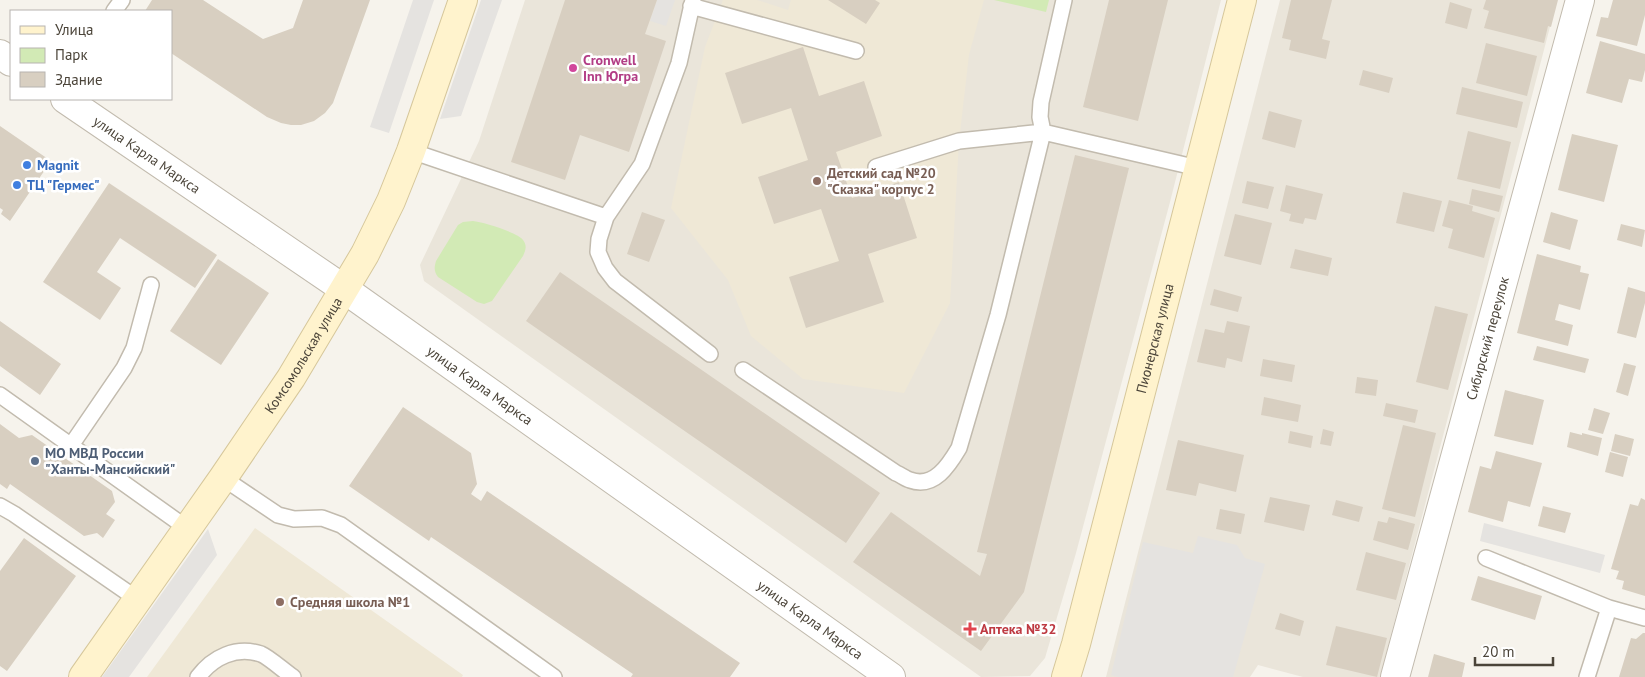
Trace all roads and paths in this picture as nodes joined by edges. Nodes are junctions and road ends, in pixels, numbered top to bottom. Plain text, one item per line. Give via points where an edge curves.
1 (463, 0) edge
2 (1064, 0) edge
3 (1242, 0) edge
4 (1580, 0) edge
5 (692, 3) edge
6 (856, 51) dead end
7 (66, 100) edge
8 (1043, 132) junction
9 (411, 150) junction
10 (876, 167) dead end
11 (1198, 168) junction
12 (606, 217) junction
13 (151, 285) dead end
14 (344, 289) junction
15 (710, 354) dead end
16 (742, 370) dead end
17 (0, 395) edge
18 (72, 444) junction
19 (223, 478) junction
20 (0, 506) edge
21 (188, 529) junction
22 (1486, 558) dead end
23 (137, 599) junction
24 (1609, 608) junction
25 (1645, 618) edge
26 (82, 677) edge
27 (198, 677) edge
28 (293, 677) edge
29 (554, 677) edge
30 (891, 677) edge
31 (1066, 677) edge
32 (1395, 677) edge
33 (1587, 677) edge

1 - 9 street, Комсомольская улица
2 - 8 lane via 1041,102
3 - 11 street, Пионерская улица
4 - 32 street, Сибирский переулок
5 - 6 lane
5 - 12 lane via 679,62 642,164
7 - 14 street, улица Карла Маркса
8 - 10 lane via 959,141
8 - 11 lane
8 - 16 lane via 998,315 959,448 948,467 936,477 912,481 896,473
9 - 12 lane
9 - 14 street, Комсомольская улица via 365,254
11 - 31 street, Пионерская улица
12 - 15 lane via 598,252 605,268 615,281
13 - 18 lane via 134,348
14 - 19 street, Комсомольская улица via 291,378
14 - 30 street, улица Карла Маркса
17 - 18 lane
18 - 21 lane
19 - 21 street, Комсомольская улица
19 - 29 lane via 278,515 322,518 341,525
20 - 23 lane
21 - 23 street, Комсомольская улица
22 - 24 lane
23 - 26 street, Комсомольская улица
24 - 25 lane
24 - 33 lane
27 - 28 lane via 217,658 236,651 261,654

